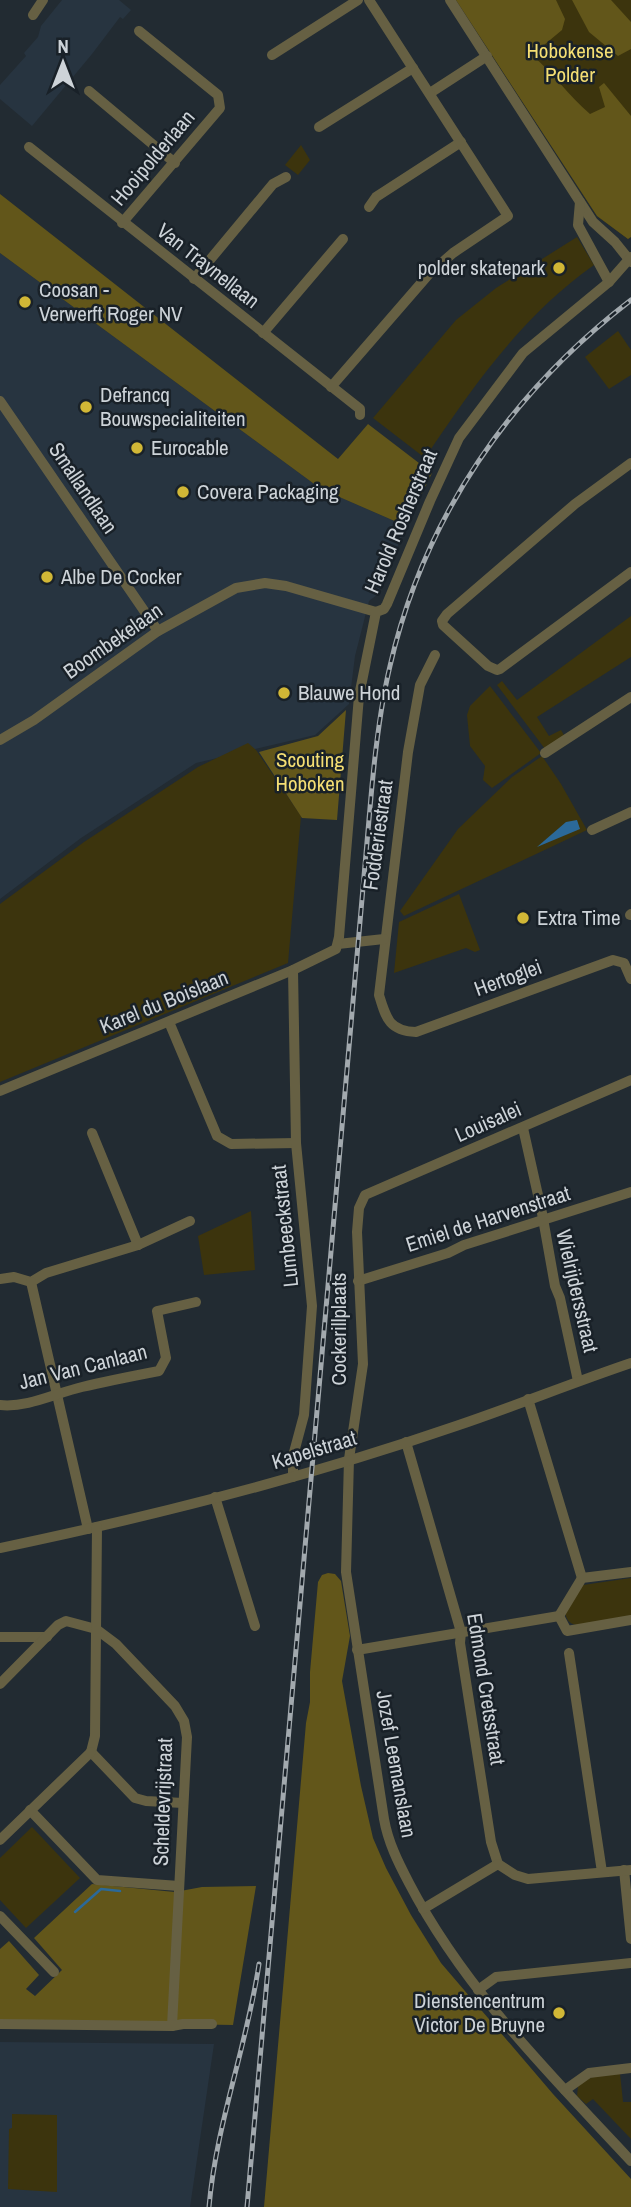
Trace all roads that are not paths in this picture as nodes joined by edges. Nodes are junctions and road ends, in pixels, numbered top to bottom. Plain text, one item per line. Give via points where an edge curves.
1 (43, 0) edge
2 (358, 0) edge
3 (369, 0) edge
4 (450, 0) edge
5 (33, 15) dead end
6 (139, 31) dead end
7 (272, 55) dead end
8 (487, 56) junction
9 (413, 68) junction
10 (89, 91) dead end
11 (430, 93) junction
12 (319, 127) dead end
13 (461, 142) junction
14 (29, 147) dead end
15 (175, 163) junction
16 (286, 177) dead end
17 (580, 201) junction
18 (369, 207) dead end
19 (122, 223) junction
20 (343, 239) dead end
21 (630, 259) edge
22 (194, 279) junction
23 (609, 282) junction
24 (263, 333) junction
25 (331, 387) junction
26 (0, 401) edge
27 (360, 415) dead end
28 (631, 463) edge
29 (631, 572) edge
30 (376, 612) junction
31 (158, 631) junction
32 (435, 655) dead end
33 (631, 697) edge
34 (0, 740) edge
35 (545, 753) dead end
36 (631, 812) edge
37 (592, 830) dead end
38 (384, 939) junction
39 (338, 944) junction
40 (293, 970) junction
41 (631, 979) edge
42 (169, 1022) junction
43 (389, 1023) joint
44 (631, 1080) edge
45 (0, 1091) edge
46 (523, 1128) junction
47 (92, 1132) dead end
48 (296, 1143) junction
49 (631, 1192) edge
50 (362, 1199) joint
51 (190, 1222) dead end
52 (542, 1222) junction
53 (138, 1245) junction
54 (0, 1279) edge
55 (358, 1281) junction
56 (31, 1282) junction
57 (196, 1302) dead end
58 (631, 1363) edge
59 (578, 1381) junction
60 (58, 1394) junction
61 (528, 1399) junction
62 (0, 1405) edge
63 (406, 1442) junction
64 (349, 1459) junction
65 (293, 1477) junction
66 (215, 1497) junction
67 (92, 1528) junction
68 (0, 1548) edge
69 (631, 1572) edge
70 (582, 1578) junction
71 (559, 1616) junction
72 (631, 1620) edge
73 (255, 1626) dead end
74 (96, 1629) junction
75 (461, 1632) junction
76 (0, 1637) edge
77 (47, 1637) junction
78 (357, 1650) junction
79 (569, 1653) dead end
80 (0, 1684) edge
81 (91, 1752) junction
82 (183, 1803) junction
83 (30, 1810) junction
84 (0, 1840) edge
85 (498, 1864) junction
86 (628, 1870) edge
87 (602, 1872) junction
88 (179, 1886) junction
89 (423, 1909) junction
90 (0, 1916) edge
91 (631, 1939) edge
92 (631, 1963) edge
93 (54, 1972) dead end
94 (478, 1990) junction
95 (0, 2024) edge
96 (212, 2024) dead end
97 (172, 2026) junction
98 (631, 2068) edge
99 (565, 2091) junction
100 (631, 2161) edge

1 - 5 street
2 - 7 street
3 - 9 street
4 - 8 street
6 - 15 street, Hooipolderlaan via 218,95 220,108
8 - 11 street
8 - 17 street
9 - 11 street
9 - 12 street
10 - 15 street
11 - 13 street
13 - 18 street via 376,197
13 - 25 street via 508,216 429,274
14 - 19 street, Van Traynellaan
15 - 19 street, Hooipolderlaan
16 - 22 street via 273,184
17 - 21 street via 593,222
17 - 23 street via 578,225
19 - 22 street, Van Traynellaan
20 - 24 street
21 - 23 street, Harold Rosherstraat
22 - 24 street, Van Traynellaan
23 - 30 street, Harold Rosherstraat via 523,353 459,438 387,604
24 - 25 street, Van Traynellaan
25 - 27 street, Van Traynellaan via 360,409
26 - 31 street, Smallandlaan
28 - 29 street via 575,504 443,621 446,629 497,670
30 - 31 street, Boombekelaan via 286,586 252,584 220,594
30 - 39 street, Harold Rosherstraat via 359,696
31 - 34 street, Boombekelaan
32 - 38 street, Fodderiestraat via 421,685 414,720
33 - 35 street
36 - 37 street
38 - 39 street
38 - 43 street, Fodderiestraat via 379,995
39 - 40 street, Karel du Boislaan via 332,953
40 - 42 street, Karel du Boislaan
40 - 48 street, Lumbeeckstraat
41 - 43 street, Hertoglei via 624,963 610,961 416,1032
42 - 45 street, Karel du Boislaan
42 - 48 street via 216,1136 230,1144
44 - 46 street, Louisalei
46 - 50 street, Louisalei
46 - 52 street, Wielrijdersstraat
47 - 53 street
48 - 65 street, Lumbeeckstraat via 312,1306 304,1415 293,1456
49 - 52 street, Emiel de Harvenstraat
50 - 55 street, Cockerillplaats
51 - 53 street
52 - 55 street, Emiel de Harvenstraat
52 - 59 street, Wielrijdersstraat
53 - 56 street via 46,1273
54 - 56 street
55 - 64 street, Cockerillplaats via 363,1364
56 - 60 street
57 - 60 street, Jan Van Canlaan via 157,1311 166,1358 159,1371
58 - 59 street, Kapelstraat
59 - 61 street, Kapelstraat
60 - 62 street, Jan Van Canlaan
60 - 67 street
61 - 63 street, Kapelstraat
61 - 70 street
63 - 64 street, Kapelstraat
63 - 75 street, Edmond Cretsstraat
64 - 65 street, Kapelstraat
64 - 78 street, Jozef Leemanslaan via 346,1572
65 - 66 street, Kapelstraat
66 - 67 street, Kapelstraat
66 - 73 street
67 - 68 street, Kapelstraat
67 - 74 street
69 - 70 street
70 - 71 street
71 - 72 street via 567,1631
71 - 75 street
74 - 77 street via 66,1621
74 - 81 street
74 - 82 street, Scheldevrijstraat via 116,1644 180,1714 187,1737
75 - 78 street
75 - 85 street, Edmond Cretsstraat
76 - 77 street
77 - 80 street
78 - 89 street, Jozef Leemanslaan via 385,1829
79 - 87 street
81 - 82 street via 135,1798
81 - 83 street
82 - 88 street, Scheldevrijstraat
83 - 84 street
83 - 88 street, Scheldevrijstraat via 97,1880
85 - 87 street via 528,1879
85 - 89 street
86 - 87 street
86 - 91 street
88 - 97 street, Scheldevrijstraat
89 - 94 street, Jozef Leemanslaan
90 - 93 street
92 - 94 street via 496,1977
94 - 99 street, Jozef Leemanslaan
95 - 97 street
96 - 97 street
98 - 99 street via 589,2073
99 - 100 street, Jozef Leemanslaan

